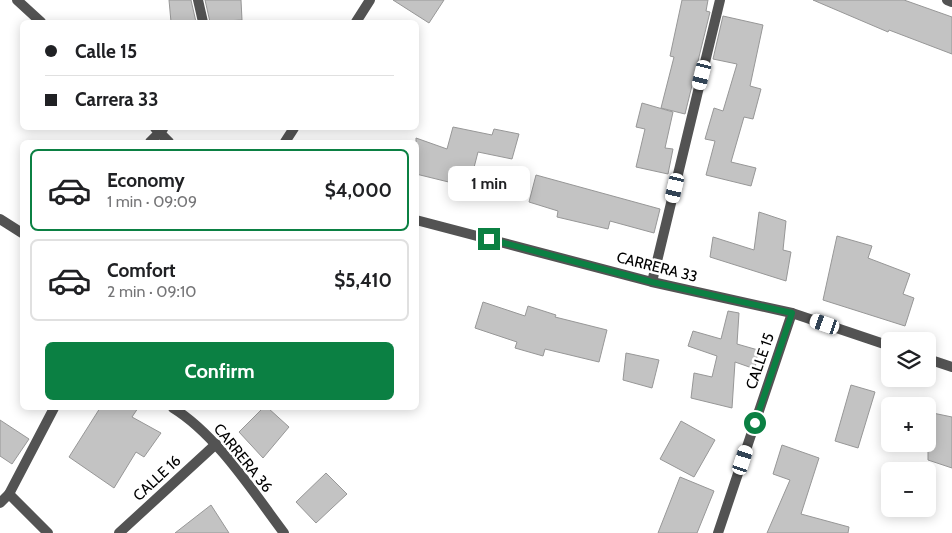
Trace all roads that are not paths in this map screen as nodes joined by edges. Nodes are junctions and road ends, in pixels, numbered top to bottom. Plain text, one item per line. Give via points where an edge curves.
1 (17, 0) edge
2 (198, 0) edge
3 (370, 0) edge
4 (720, 0) edge
5 (947, 0) edge
6 (952, 2) edge
7 (39, 20) edge
8 (203, 20) edge
9 (357, 20) edge
10 (159, 130) edge
11 (152, 140) edge
12 (0, 219) edge
13 (419, 221) edge
14 (20, 232) edge
15 (652, 282) junction
16 (792, 313) junction
17 (881, 343) edge
18 (936, 362) edge
19 (952, 367) edge
20 (53, 410) edge
21 (177, 410) edge
22 (216, 444) junction
23 (9, 494) junction
24 (0, 503) edge
25 (48, 533) edge
26 (119, 533) edge
27 (284, 533) edge
28 (718, 533) edge

1 - 7 street
2 - 8 street
3 - 9 street
4 - 15 street
5 - 6 street
10 - 11 street
12 - 14 street
13 - 15 street, CARRERA 33
15 - 16 street, CARRERA 33
16 - 17 street, CARRERA 33
16 - 28 street, CALLE 15
18 - 19 street
20 - 23 street
21 - 22 street, CARRERA 36
22 - 26 street, CALLE 16
22 - 27 street, CARRERA 36
23 - 24 street
23 - 25 street

